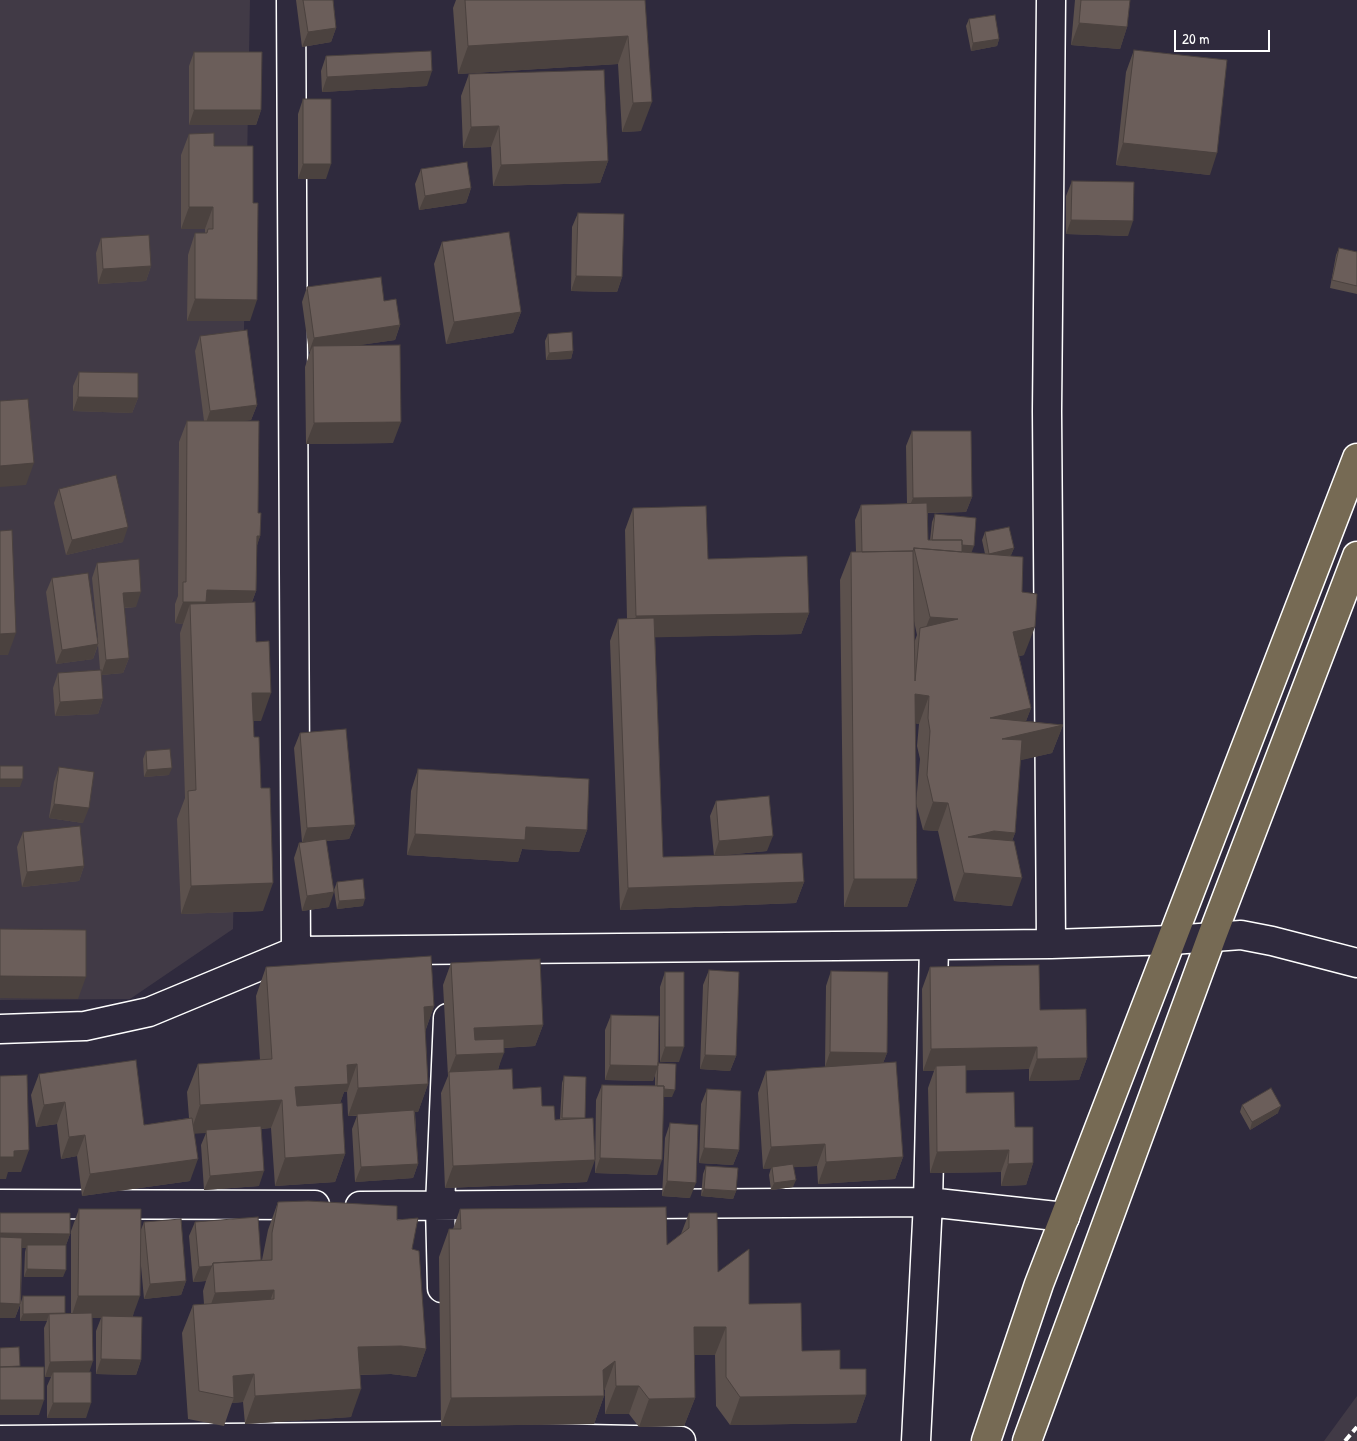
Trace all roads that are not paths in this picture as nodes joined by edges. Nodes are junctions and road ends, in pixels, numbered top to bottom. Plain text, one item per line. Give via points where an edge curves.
1 (291, 0) edge
2 (1051, 0) edge
3 (1357, 458) edge
4 (1357, 556) edge
5 (1212, 936) junction
6 (1172, 940) junction
7 (1051, 944) junction
8 (934, 946) junction
9 (451, 949) junction
10 (296, 952) junction
11 (1357, 963) edge
12 (0, 1028) edge
13 (928, 1202) junction
14 (0, 1204) edge
15 (440, 1206) junction
16 (1066, 1216) junction
17 (443, 1316) dead end
18 (445, 1431) edge
19 (0, 1440) edge
20 (681, 1441) edge
21 (916, 1441) edge
22 (986, 1441) edge
23 (1027, 1441) edge

1 - 10 street
2 - 7 street via 1047,411
3 - 6 main road
4 - 5 main road
5 - 6 street
5 - 11 street via 1255,937
5 - 23 main road
6 - 7 street
6 - 16 main road
7 - 8 street
8 - 9 street
8 - 13 street
9 - 10 street
9 - 15 street
10 - 12 street via 149,1012 85,1026
13 - 15 street
13 - 16 street
13 - 21 street
14 - 15 street
15 - 17 street
16 - 22 main road via 1039,1284
18 - 19 street
18 - 20 street

